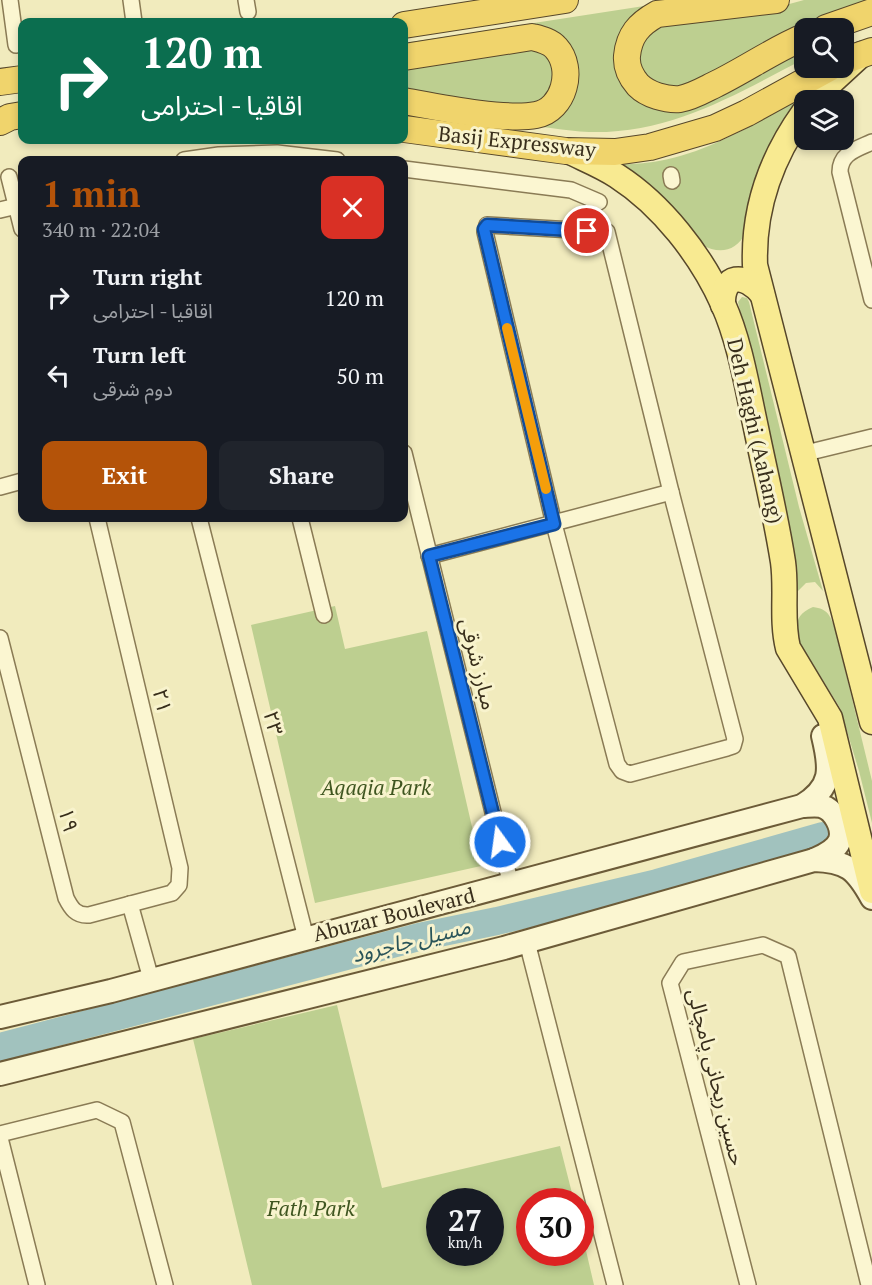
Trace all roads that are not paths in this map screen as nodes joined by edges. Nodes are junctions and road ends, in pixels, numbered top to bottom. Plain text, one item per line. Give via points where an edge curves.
1 (10, 0) edge
2 (131, 0) edge
3 (565, 0) edge
4 (776, 0) edge
5 (872, 12) edge
6 (133, 18) edge
7 (854, 18) edge
8 (408, 24) edge
9 (794, 41) edge
10 (16, 45) dead end
11 (859, 55) edge
12 (408, 56) edge
13 (811, 78) edge
14 (18, 80) edge
15 (0, 82) edge
16 (822, 90) edge
17 (408, 102) edge
18 (18, 116) edge
19 (0, 122) edge
20 (794, 128) edge
21 (408, 130) edge
22 (18, 132) edge
23 (0, 135) edge
24 (872, 142) edge
25 (566, 150) junction
26 (212, 156) edge
27 (303, 156) edge
28 (408, 170) edge
29 (10, 177) edge
30 (599, 202) dead end
31 (16, 206) junction
32 (0, 210) edge
33 (18, 214) edge
34 (762, 294) junction
35 (872, 300) edge
36 (723, 305) junction
37 (872, 437) edge
38 (802, 454) junction
39 (408, 469) edge
40 (18, 482) edge
41 (0, 486) edge
42 (671, 492) junction
43 (98, 522) edge
44 (200, 522) edge
45 (301, 522) edge
46 (554, 524) junction
47 (429, 556) junction
48 (324, 615) dead end
49 (0, 639) edge
50 (813, 690) junction
51 (872, 722) edge
52 (802, 807) junction
53 (814, 860) junction
54 (511, 885) junction
55 (871, 890) edge
56 (172, 893) joint
57 (130, 904) junction
58 (306, 938) junction
59 (527, 942) junction
60 (152, 979) junction
61 (0, 1017) edge
62 (0, 1074) edge
63 (0, 1136) edge
64 (37, 1285) edge
65 (165, 1285) edge
66 (615, 1285) edge
67 (748, 1285) edge
68 (869, 1285) edge

1 - 10 street
2 - 6 street
3 - 8 highway
4 - 9 highway via 657,14 632,35 626,62 630,76 644,91 679,99 732,76
5 - 7 highway
11 - 16 main road
12 - 17 highway via 531,37 543,39 556,48 565,72 560,99 549,110 536,115 484,114
13 - 25 highway, Basij Expressway via 708,131 615,152
14 - 15 highway
18 - 19 highway
20 - 34 main road, Deh Haghi (Aahang) via 766,181 758,213 755,257
21 - 25 highway, Basij Expressway
22 - 23 highway
24 - 35 street via 844,156 840,164
25 - 36 main road, Deh Haghi (Aahang) via 604,168 639,192 697,258
26 - 27 street via 277,153
28 - 30 street via 571,190
29 - 31 street
31 - 32 street
31 - 33 street
34 - 36 main road via 751,282 738,279 726,287
34 - 38 main road, Deh Haghi (Aahang)
36 - 50 main road, Deh Haghi (Aahang) via 740,361 778,532 784,572 785,637
37 - 38 street
38 - 51 main road, Deh Haghi (Aahang)
39 - 47 street, مبارز شرقی
40 - 41 street
42 - 46 street
42 - 46 street via 735,739 733,746 727,748 630,774 622,771
42 - 46 street via 607,232 485,226
43 - 56 street, ۲۱ via 180,868 179,885
44 - 58 street, ۲۳
45 - 48 street
46 - 47 street
47 - 54 street, مبارز شرقی
49 - 57 street, ۱۹ via 69,903 82,915
50 - 52 main road, Abuzar Boulevard via 829,763 825,786
50 - 55 main road, Deh Haghi (Aahang) via 830,718
52 - 53 main road via 821,806 832,812 840,826 840,840 832,851
52 - 54 main road, Abuzar Boulevard
53 - 55 main road via 845,865
53 - 59 main road
54 - 58 main road, Abuzar Boulevard
56 - 57 street, ۱۹
57 - 60 street
58 - 60 main road, Abuzar Boulevard
59 - 62 main road
59 - 66 street
60 - 61 main road, Abuzar Boulevard
63 - 64 street
63 - 65 street via 97,1110 123,1122
67 - 68 street, حسین ریحانی پامچالی via 670,983 683,962 763,945 788,956

